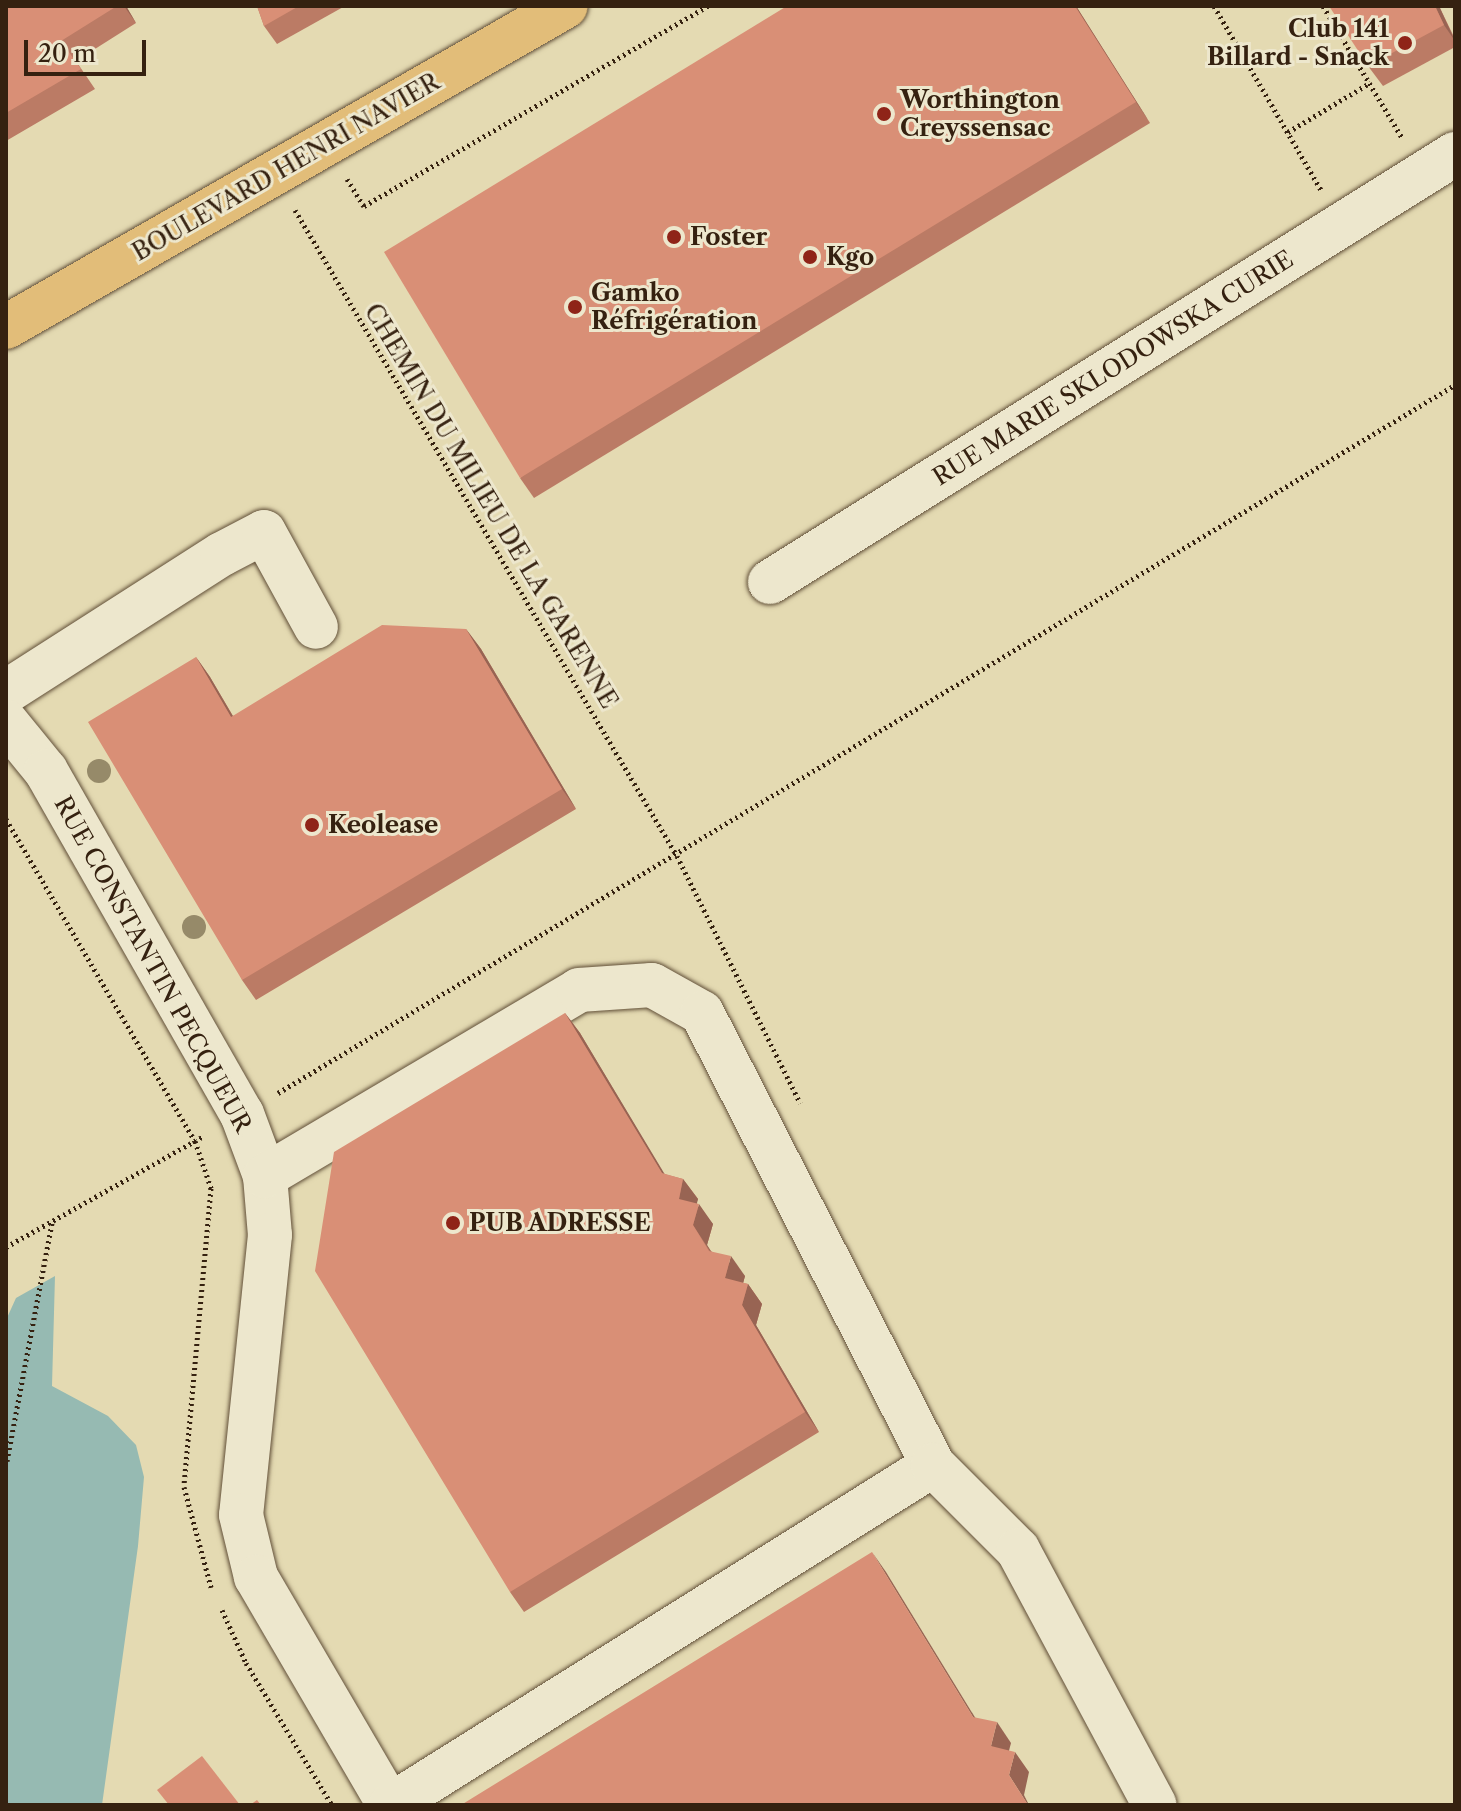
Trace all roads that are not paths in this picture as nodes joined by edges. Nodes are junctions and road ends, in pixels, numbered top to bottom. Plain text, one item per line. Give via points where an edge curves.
1 (566, 6) edge
2 (1440, 164) edge
3 (6, 327) edge
4 (770, 582) dead end
5 (316, 627) dead end
6 (6, 692) edge
7 (13, 740) edge
8 (265, 1176) junction
9 (933, 1465) junction
10 (390, 1805) edge
11 (1155, 1805) edge

1 - 3 main road, BOULEVARD HENRI NAVIER
2 - 4 street, RUE MARIE SKLODOWSKA CURIE
5 - 6 street via 264,532
7 - 8 street, RUE CONSTANTIN PECQUEUR via 242,1114
8 - 9 street via 579,990 652,985 702,1013
8 - 10 street, RUE CONSTANTIN PECQUEUR via 270,1235 241,1515 256,1577
9 - 10 street
9 - 11 street via 1018,1550

